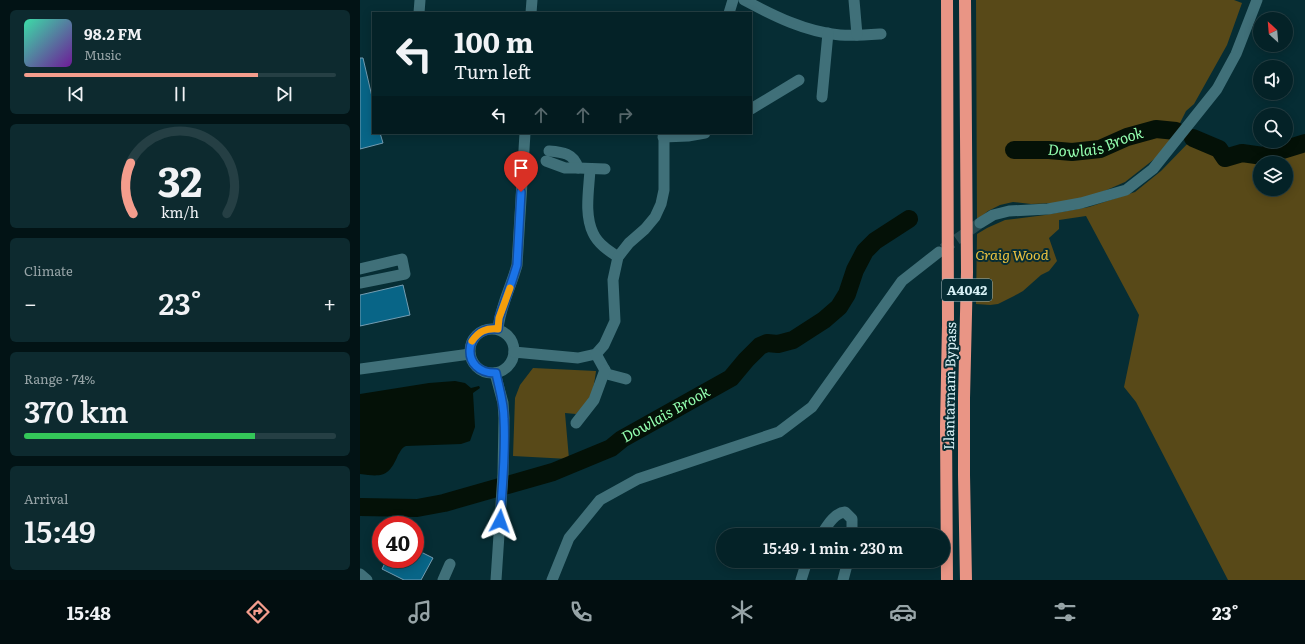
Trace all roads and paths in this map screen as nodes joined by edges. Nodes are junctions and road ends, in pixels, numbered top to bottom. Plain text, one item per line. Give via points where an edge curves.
1 (420, 0) edge
2 (532, 0) edge
3 (734, 0) edge
4 (744, 0) edge
5 (854, 0) edge
6 (948, 0) edge
7 (965, 0) edge
8 (1257, 0) edge
9 (419, 12) edge
10 (531, 12) edge
11 (729, 12) edge
12 (828, 32) junction
13 (881, 34) dead end
14 (857, 35) junction
15 (799, 80) dead end
16 (822, 97) dead end
17 (752, 108) edge
18 (524, 134) edge
19 (699, 134) edge
20 (664, 135) edge
21 (547, 156) dead end
22 (590, 169) junction
23 (605, 169) dead end
24 (980, 223) tunnel mouth
25 (939, 252) tunnel mouth
26 (618, 257) junction
27 (360, 270) edge
28 (360, 281) edge
29 (498, 329) junction
30 (514, 352) junction
31 (470, 354) junction
32 (596, 354) junction
33 (360, 369) edge
34 (605, 370) junction
35 (496, 373) junction
36 (626, 379) dead end
37 (576, 422) dead end
38 (826, 528) edge
39 (852, 528) edge
40 (450, 564) dead end
41 (805, 568) edge
42 (846, 568) edge
43 (360, 574) edge
44 (367, 580) edge
45 (443, 580) edge
46 (496, 580) edge
47 (552, 580) edge
48 (801, 580) edge
49 (843, 580) edge
50 (947, 580) edge
51 (966, 580) edge

1 - 9 street
2 - 10 street
3 - 11 street
4 - 12 street via 793,23 815,31
5 - 14 street
6 - 50 highway, Llantarnam Bypass / A4042
7 - 51 highway, Llantarnam Bypass / A4042
8 - 24 street via 1236,54 1217,89 1153,169 1126,190 1048,209 1009,211 993,215
12 - 14 street
12 - 16 street
13 - 14 street
15 - 17 street
18 - 29 street via 517,265 499,318
19 - 20 street
20 - 26 street via 664,190 661,204 655,217 628,243
21 - 22 street via 558,152 569,155 576,161 578,168
22 - 23 street
22 - 26 street via 589,218 594,234 603,246
25 - 47 street via 902,281 812,407 779,432 638,479 600,500 569,538
26 - 32 street via 613,280 615,321 604,345
27 - 28 street via 402,259 405,274
29 - 30 street via 510,338
29 - 31 street via 483,330 477,334 472,340
30 - 32 street via 578,358
30 - 35 street via 506,368
31 - 33 street
31 - 35 street via 472,361 482,371
32 - 34 street
34 - 36 street via 607,374
34 - 37 street via 594,400
35 - 46 street via 504,418
38 - 39 street via 833,518 845,512 852,519
40 - 45 street
41 - 48 street
42 - 49 street
43 - 44 street

